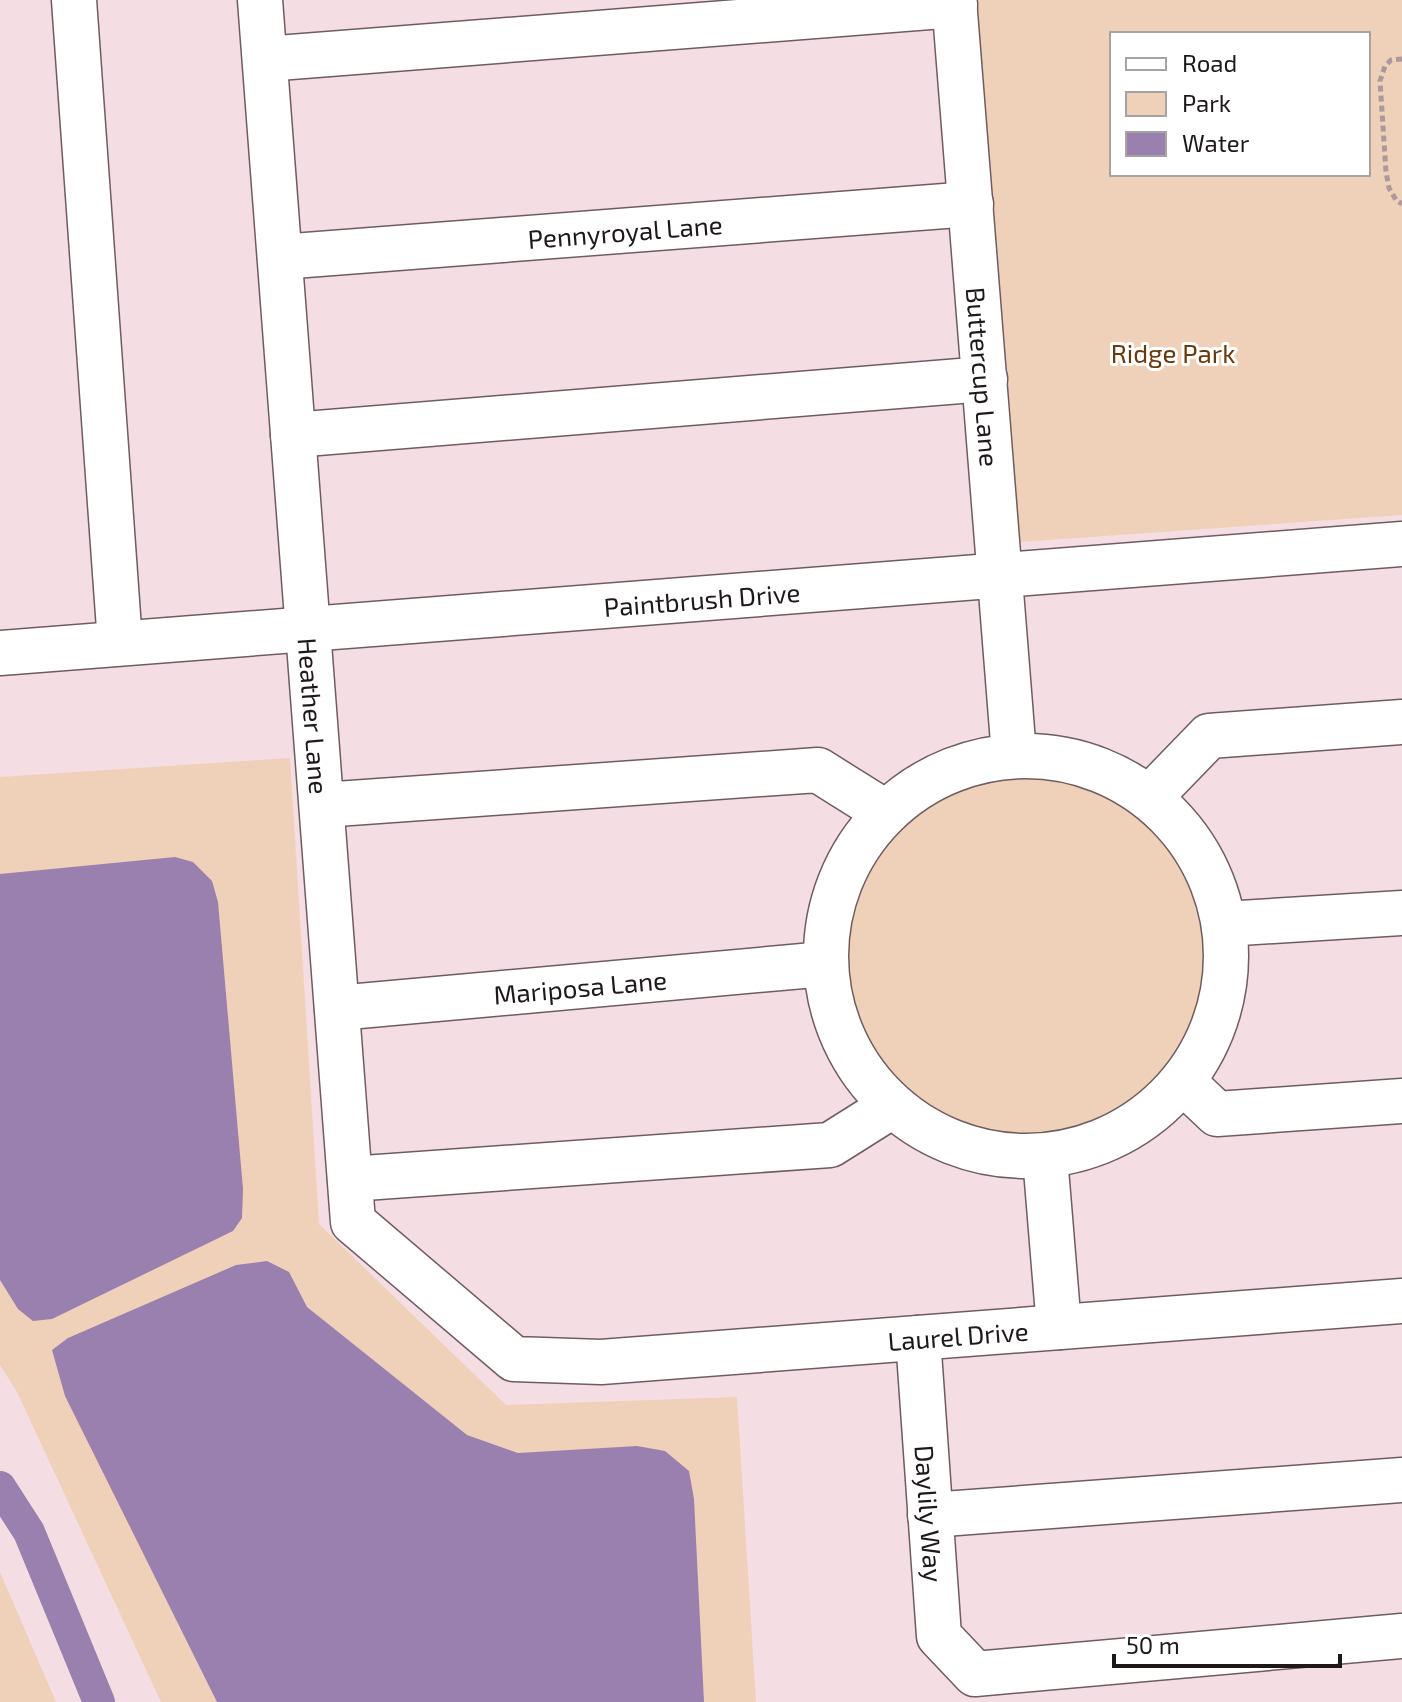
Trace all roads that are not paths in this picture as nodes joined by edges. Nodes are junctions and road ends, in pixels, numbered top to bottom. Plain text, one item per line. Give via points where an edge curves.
1 (74, 0) edge
2 (260, 0) edge
3 (955, 2) edge
4 (265, 59) junction
5 (971, 204) junction
6 (280, 257) junction
7 (985, 379) junction
8 (293, 435) junction
9 (1402, 544) edge
10 (1000, 575) junction
11 (308, 629) junction
12 (120, 643) junction
13 (0, 653) edge
14 (1402, 722) edge
15 (1014, 755) junction
16 (1150, 797) junction
17 (322, 805) junction
18 (885, 812) junction
19 (1402, 913) edge
20 (1224, 924) junction
21 (825, 964) junction
22 (337, 1008) junction
23 (1183, 1082) junction
24 (1402, 1101) edge
25 (892, 1106) junction
26 (1045, 1157) junction
27 (350, 1179) junction
28 (1402, 1301) edge
29 (1059, 1327) junction
30 (918, 1338) junction
31 (514, 1359) joint
32 (1402, 1480) edge
33 (930, 1515) junction
34 (1402, 1636) edge

1 - 12 street
2 - 4 street, Heather Lane
3 - 4 street
3 - 5 street, Buttercup Lane
4 - 6 street, Heather Lane
5 - 6 street, Pennyroyal Lane
5 - 7 street, Buttercup Lane
6 - 8 street, Heather Lane
7 - 8 street
7 - 10 street, Buttercup Lane
8 - 11 street, Heather Lane
9 - 10 street, Paintbrush Drive
10 - 11 street, Paintbrush Drive
10 - 15 street, Buttercup Lane
11 - 12 street, Paintbrush Drive
11 - 17 street, Heather Lane
12 - 13 street, Paintbrush Drive
14 - 16 street via 1209,736
15 - 16 street via 1086,764
15 - 18 street via 945,772
16 - 20 street via 1184,833 1210,876
17 - 18 street via 818,770
17 - 22 street, Heather Lane
18 - 21 street via 851,857 831,908
19 - 20 street
20 - 23 street via 1225,980 1211,1033
21 - 22 street, Mariposa Lane
21 - 25 street via 834,1017 857,1065
22 - 27 street, Heather Lane
23 - 24 street via 1217,1114
23 - 26 street via 1122,1133
25 - 26 street via 938,1137 990,1154
25 - 27 street via 830,1145
26 - 29 street
27 - 31 street, Heather Lane via 353,1222
28 - 29 street, Laurel Drive
29 - 30 street, Laurel Drive
30 - 31 street, Laurel Drive via 601,1362
30 - 33 street, Daylily Way
32 - 33 street
33 - 34 street, Daylily Way via 939,1636 975,1674

